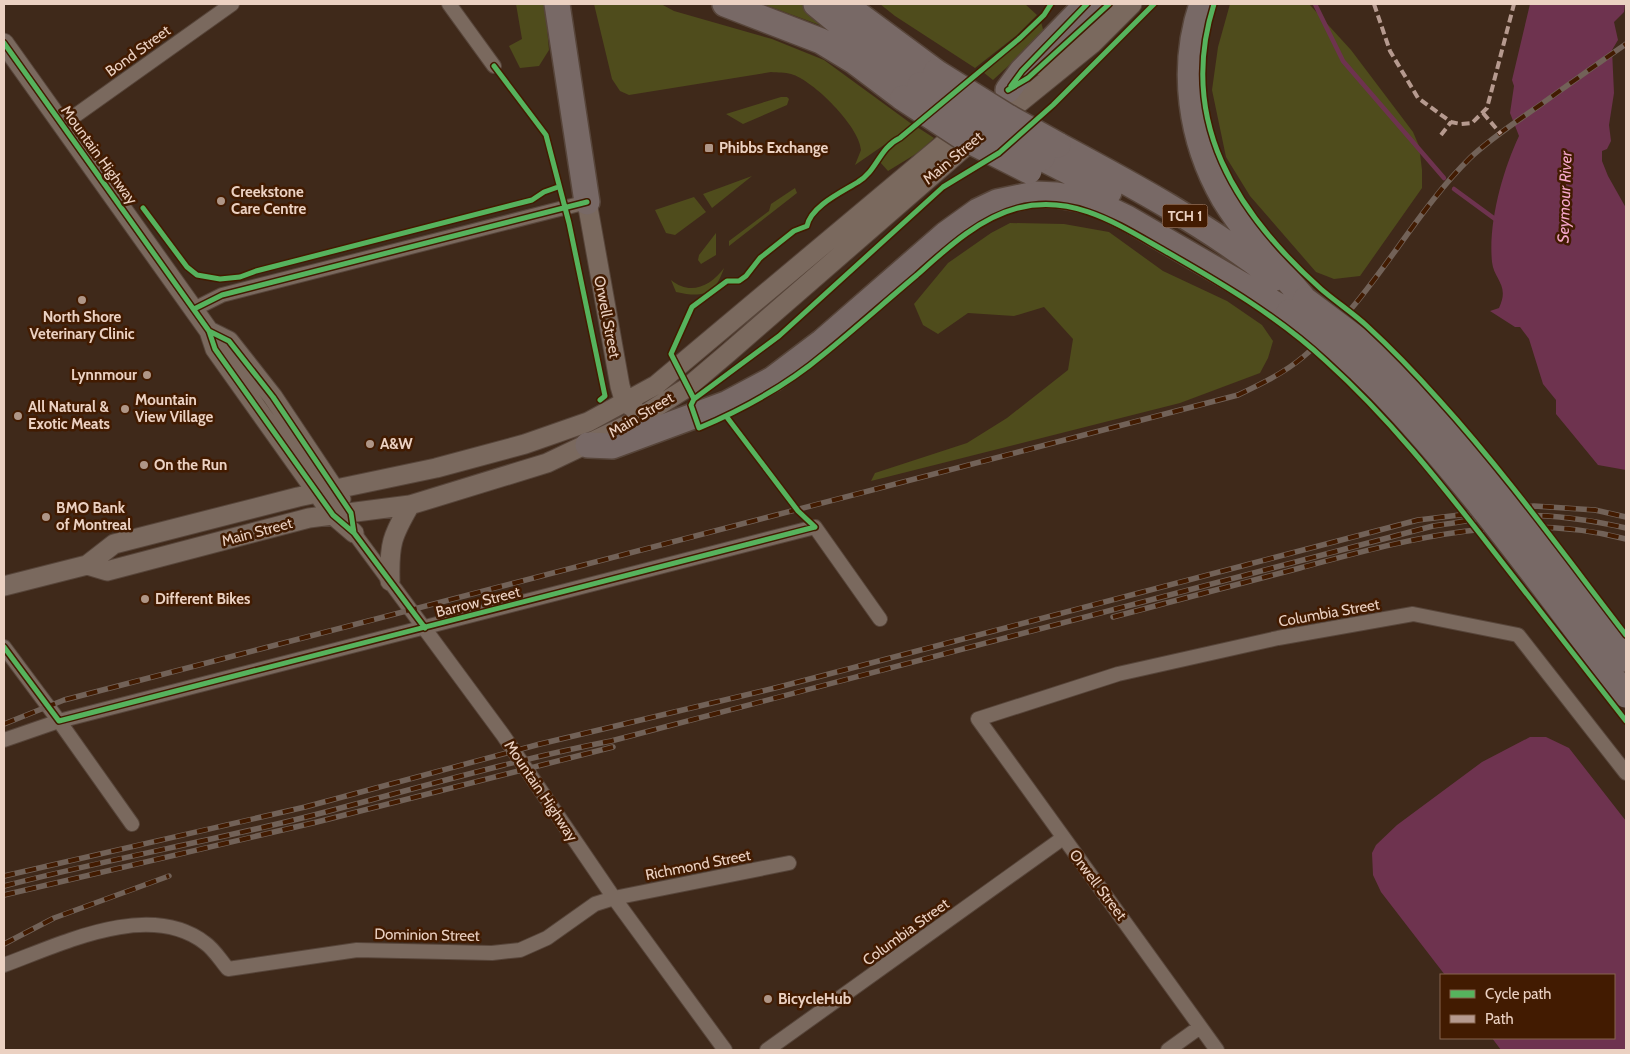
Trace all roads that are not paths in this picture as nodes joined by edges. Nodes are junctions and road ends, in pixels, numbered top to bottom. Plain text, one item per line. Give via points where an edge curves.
1 (232, 4) edge
2 (449, 4) edge
3 (557, 4) edge
4 (725, 4) edge
5 (816, 4) edge
6 (844, 4) edge
7 (862, 4) edge
8 (1087, 4) edge
9 (1109, 4) edge
10 (1132, 4) edge
11 (1202, 4) edge
12 (4, 43) edge
13 (494, 66) dead end
14 (920, 85) junction
15 (1008, 90) junction
16 (62, 125) junction
17 (1043, 158) junction
18 (1092, 201) junction
19 (587, 202) junction
20 (1297, 306) junction
21 (194, 309) junction
22 (625, 403) junction
23 (652, 410) junction
24 (588, 445) junction
25 (326, 491) junction
26 (410, 505) junction
27 (342, 514) junction
28 (354, 533) joint
29 (87, 565) junction
30 (390, 581) junction
31 (4, 586) edge
32 (880, 619) dead end
33 (425, 628) junction
34 (4, 648) edge
35 (1626, 659) edge
36 (1626, 695) edge
37 (978, 719) joint
38 (60, 721) junction
39 (4, 740) edge
40 (1626, 773) edge
41 (132, 824) dead end
42 (1063, 838) junction
43 (789, 864) dead end
44 (614, 898) junction
45 (4, 965) edge
46 (1200, 1027) junction
47 (725, 1050) edge
48 (767, 1050) edge
49 (1168, 1050) edge
50 (1217, 1050) edge

1 - 16 street, Bond Street
2 - 13 street
3 - 19 highway
4 - 14 highway via 821,41 854,61
5 - 14 highway, TCH 1
6 - 14 highway, TCH 1
7 - 14 highway
8 - 15 highway via 1022,71
9 - 15 main road, Main Street via 1028,78
10 - 23 main road, Main Street via 1093,43 966,146 688,387
11 - 20 highway via 1190,76 1194,120 1206,162 1225,200
12 - 16 main road, Mountain Highway
14 - 17 highway, TCH 1, bridge via 1008,117
14 - 17 highway, bridge via 964,138
15 - 22 main road, Main Street via 677,368
16 - 21 main road, Mountain Highway
17 - 18 highway
17 - 20 highway, TCH 1 via 1116,196
18 - 20 highway
18 - 24 highway via 1035,194 997,202 978,211 946,234 822,342 772,379 726,404 612,446
19 - 21 street via 222,295
19 - 22 main road, Orwell Street
20 - 35 highway, TCH 1, bridge via 1357,339 1404,380 1492,483
20 - 36 highway, TCH 1, bridge via 1423,437
21 - 25 main road, Mountain Highway via 210,331 215,350
22 - 23 main road via 630,408
22 - 25 main road, Main Street via 588,422 525,444 436,468
23 - 24 main road, Main Street
24 - 26 main road, Main Street via 547,463
25 - 27 main road, Mountain Highway
25 - 29 main road, Main Street via 114,544
26 - 27 main road, Main Street
26 - 30 main road via 394,533 389,557
27 - 28 main road, Mountain Highway
27 - 29 main road, Main Street via 309,518 107,571
28 - 30 street, Mountain Highway
29 - 31 main road, Main Street
30 - 33 street, Mountain Highway
32 - 33 street, Barrow Street via 815,527
33 - 38 street, Barrow Street
33 - 44 street, Mountain Highway
34 - 38 street
37 - 40 street, Columbia Street via 1118,674 1278,638 1413,614 1518,635
37 - 42 street, Orwell Street
38 - 39 street, Barrow Street
38 - 41 street
42 - 46 street, Orwell Street
42 - 48 street, Columbia Street
43 - 44 street, Richmond Street
44 - 45 street, Dominion Street via 594,904 547,938 520,950 492,953 357,950 228,969 206,943 176,928 146,924 96,932
44 - 47 street, Mountain Highway
46 - 49 street
46 - 50 street, Orwell Street

